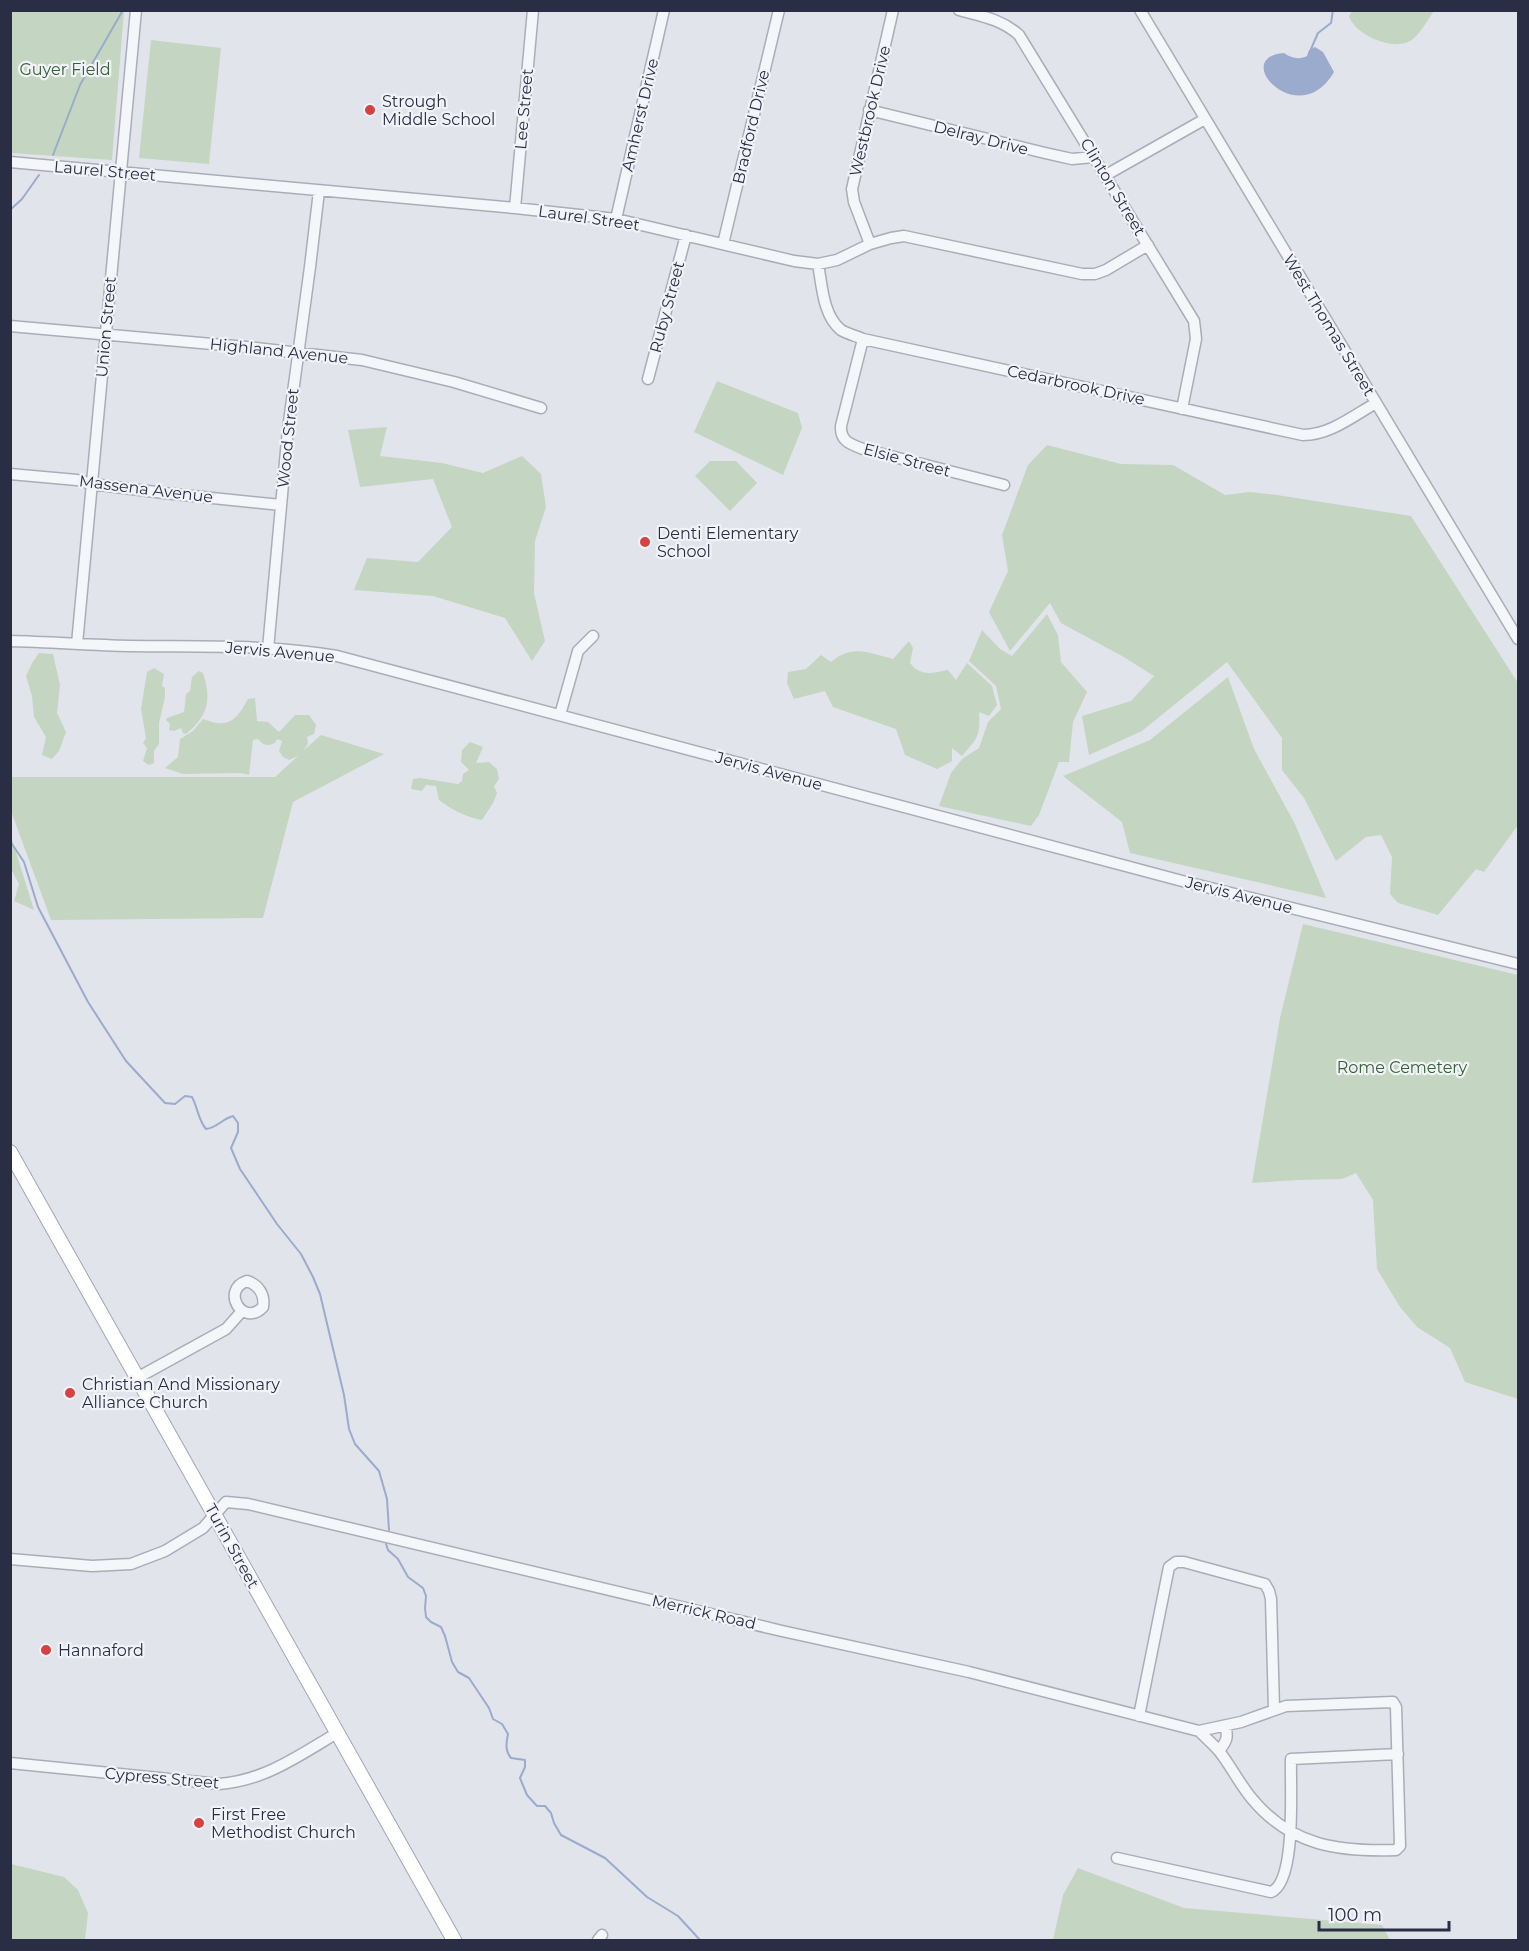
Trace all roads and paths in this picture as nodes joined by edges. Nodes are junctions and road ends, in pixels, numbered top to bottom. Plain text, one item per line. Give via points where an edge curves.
1 (136, 10) edge
2 (533, 10) edge
3 (664, 10) edge
4 (779, 10) edge
5 (893, 10) edge
6 (959, 10) edge
7 (1140, 10) edge
8 (869, 110) junction
9 (1205, 119) junction
10 (1094, 157) junction
11 (10, 162) edge
12 (122, 172) junction
13 (1106, 176) junction
14 (319, 191) junction
15 (515, 207) junction
16 (616, 219) junction
17 (686, 235) junction
18 (723, 244) junction
19 (870, 244) junction
20 (1148, 245) junction
21 (818, 264) junction
22 (10, 326) edge
23 (105, 334) junction
24 (863, 339) junction
25 (299, 354) junction
26 (648, 379) dead end
27 (1376, 403) junction
28 (541, 408) dead end
29 (1182, 409) junction
30 (10, 474) edge
31 (92, 484) junction
32 (1004, 485) dead end
33 (281, 505) junction
34 (593, 636) dead end
35 (1518, 639) edge
36 (10, 641) edge
37 (77, 644) junction
38 (268, 650) junction
39 (560, 715) junction
40 (1518, 964) edge
41 (10, 1152) edge
42 (242, 1311) dead end
43 (137, 1378) junction
44 (215, 1516) junction
45 (10, 1559) edge
46 (1274, 1709) junction
47 (1139, 1716) junction
48 (1225, 1725) junction
49 (1199, 1731) junction
50 (337, 1733) junction
51 (1219, 1751) junction
52 (1398, 1754) junction
53 (10, 1763) edge
54 (1291, 1832) junction
55 (1117, 1858) dead end
56 (454, 1941) edge

1 - 12 street, Union Street
2 - 15 street, Lee Street
3 - 16 street, Amherst Drive
4 - 18 street, Bradford Drive
5 - 8 street, Westbrook Drive
6 - 10 street, Clinton Street via 997,20 1019,35
7 - 9 street, West Thomas Street
8 - 10 street, Delray Drive via 1063,157
8 - 19 street, Westbrook Drive via 852,189
9 - 13 street
9 - 27 street, West Thomas Street
10 - 13 street, Clinton Street
11 - 12 street, Laurel Street
12 - 14 street, Laurel Street
12 - 23 street, Union Street
13 - 20 street, Clinton Street
14 - 15 street, Laurel Street
14 - 25 street, Wood Street
15 - 16 street, Laurel Street
16 - 17 street, Laurel Street
17 - 18 street, Laurel Street
17 - 26 street, Ruby Street
18 - 21 street, Laurel Street
19 - 20 street, Laurel Street via 891,238 915,238 1082,274 1106,270
19 - 21 street, Laurel Street via 837,260
20 - 29 street, Clinton Street via 1194,321 1196,339
21 - 24 street, Cedarbrook Drive via 825,303 835,324
22 - 23 street, Highland Avenue
23 - 25 street, Highland Avenue
23 - 31 street, Union Street
24 - 29 street, Cedarbrook Drive
24 - 32 street, Elsie Street via 841,426 844,440 863,449
25 - 28 street, Highland Avenue via 362,360
25 - 33 street, Wood Street
27 - 29 street, Cedarbrook Drive via 1316,435
27 - 35 street, West Thomas Street
30 - 31 street, Massena Avenue
31 - 33 street, Massena Avenue
31 - 37 street, Union Street
33 - 38 street, Wood Street
34 - 39 street via 578,651
36 - 37 street, Jervis Avenue
37 - 38 street, Jervis Avenue
38 - 39 street, Jervis Avenue via 337,656
39 - 40 street, Jervis Avenue via 1186,882
41 - 43 main road, Turin Street
42 - 43 street via 226,1329
43 - 44 main road, Turin Street
44 - 45 street via 165,1551 131,1564 92,1566
44 - 47 street, Merrick Road via 226,1502 248,1504 969,1672
44 - 50 main road, Turin Street
46 - 47 street via 1271,1599 1265,1584 1176,1562 1169,1567
46 - 48 street
46 - 52 street via 1393,1702
47 - 49 street, Merrick Road
48 - 49 street
48 - 51 street via 1228,1734
49 - 51 street
50 - 53 street, Cypress Street via 277,1768 238,1783
50 - 56 main road, Turin Street
51 - 54 street via 1253,1800
52 - 54 street via 1291,1759
52 - 54 street via 1400,1846 1395,1850 1343,1850
54 - 55 street via 1281,1885 1271,1892

